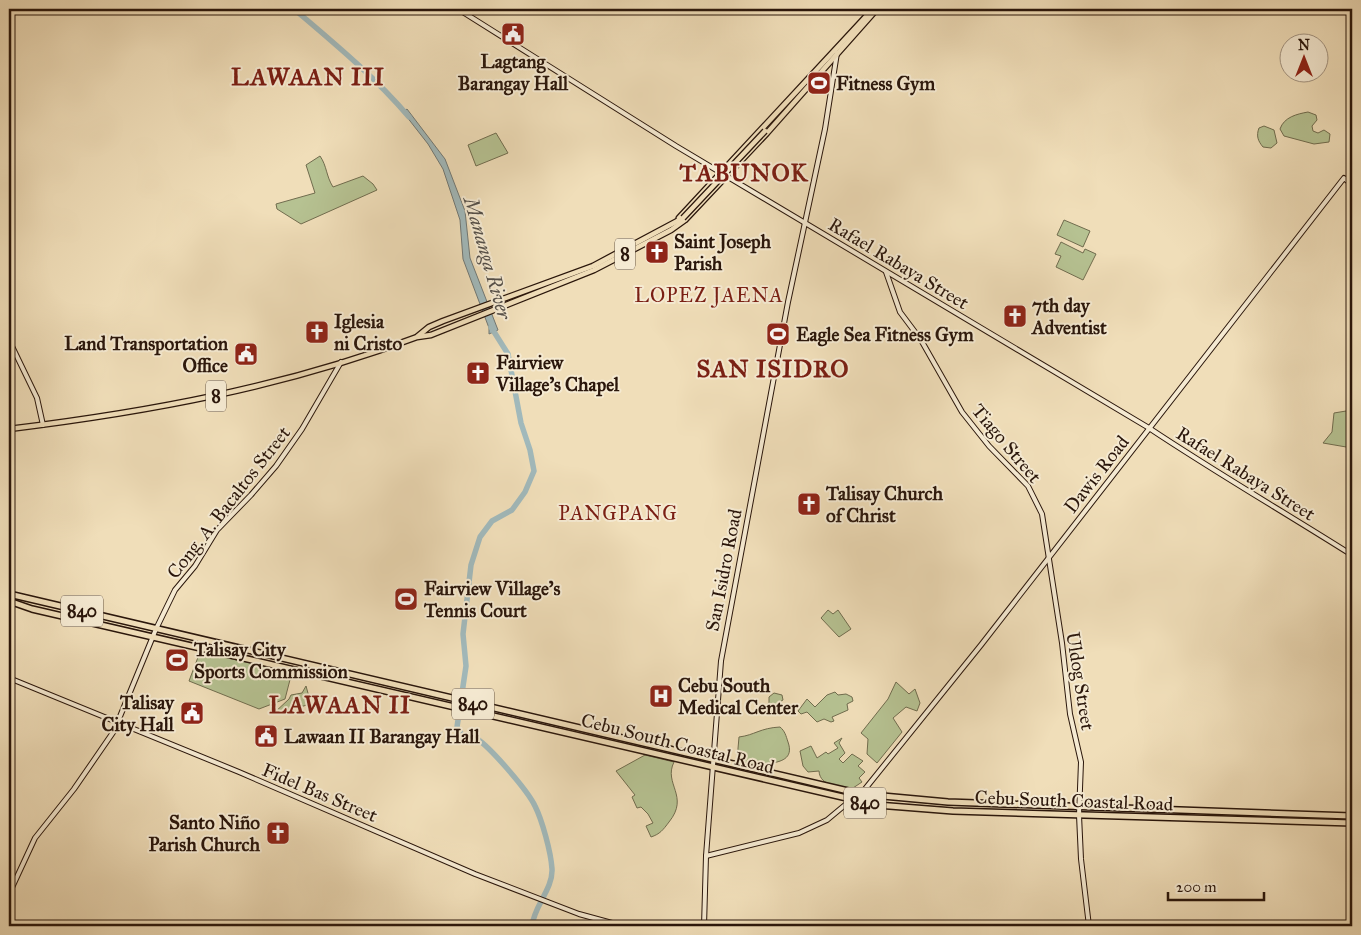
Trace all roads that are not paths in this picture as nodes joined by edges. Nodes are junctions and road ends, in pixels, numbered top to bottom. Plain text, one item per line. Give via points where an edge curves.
1 (458, 9) edge
2 (873, 9) edge
3 (878, 9) edge
4 (836, 52) junction
5 (770, 125) junction
6 (722, 172) junction
7 (727, 176) junction
8 (1352, 185) edge
9 (678, 223) junction
10 (805, 223) junction
11 (886, 272) junction
12 (416, 337) junction
13 (9, 340) edge
14 (342, 362) junction
15 (43, 424) junction
16 (1149, 428) junction
17 (9, 429) edge
18 (1352, 554) edge
19 (1048, 558) junction
20 (9, 594) edge
21 (9, 601) edge
22 (156, 629) junction
23 (153, 636) junction
24 (9, 678) edge
25 (397, 689) junction
26 (119, 722) junction
27 (547, 724) junction
28 (712, 760) junction
29 (712, 768) junction
30 (861, 794) junction
31 (852, 800) junction
32 (1079, 807) junction
33 (1079, 815) junction
34 (1352, 816) edge
35 (1352, 823) edge
36 (706, 856) junction
37 (9, 894) edge
38 (623, 926) edge
39 (704, 926) edge
40 (1089, 926) edge

1 - 6 street, Rafael Rabaya Street
2 - 4 main road
3 - 4 main road
4 - 5 main road
4 - 10 street, San Isidro Road via 825,129
5 - 6 main road
5 - 7 main road
5 - 9 main road, bridge
6 - 7 street, Rafael Rabaya Street
6 - 9 main road
7 - 9 main road
7 - 10 street, Rafael Rabaya Street
8 - 16 street, Dawis Road via 1344,178
9 - 12 main road, 8 via 592,266 443,321
9 - 12 main road, 8 via 602,266 431,335
10 - 11 street, Rafael Rabaya Street
10 - 28 street, San Isidro Road via 726,632 718,682
11 - 16 street, Rafael Rabaya Street
11 - 19 street, Tiago Street via 900,312 921,340 962,412 1028,486 1042,514
12 - 14 main road, 8
13 - 15 street via 37,398
14 - 15 main road, 8 via 268,384 169,406
14 - 22 street, Cong. A. Bacaltos Street via 276,466 218,530 196,566 175,590
15 - 17 main road, 8
16 - 18 street, Rafael Rabaya Street
16 - 19 street, Dawis Road
19 - 30 street, Dawis Road
19 - 32 street, Uldog Street via 1070,714 1081,762
20 - 22 highway, Cebu South Coastal Road / 840
21 - 23 highway, Cebu South Coastal Road / 840
22 - 23 street, Cong. A. Bacaltos Street
22 - 25 highway, Cebu South Coastal Road / 840
23 - 25 highway, Cebu South Coastal Road / 840
23 - 26 street, Cong. A. Bacaltos Street
24 - 26 street, Fidel Bas Street
25 - 27 highway, Cebu South Coastal Road / 840
26 - 37 street, Cong. A. Bacaltos Street via 74,789 35,838
26 - 38 street, Fidel Bas Street via 504,886 579,914
27 - 28 highway, Cebu South Coastal Road / 840
27 - 29 highway, Cebu South Coastal Road / 840
28 - 29 street, San Isidro Road
28 - 30 highway, Cebu South Coastal Road / 840
29 - 31 highway, Cebu South Coastal Road / 840
29 - 36 street, San Isidro Road
30 - 32 highway, Cebu South Coastal Road / 840 via 948,802
31 - 33 highway, Cebu South Coastal Road / 840 via 948,811
31 - 36 street via 827,820 798,833
32 - 33 street, Uldog Street
32 - 34 highway, Cebu South Coastal Road / 840
33 - 35 highway, Cebu South Coastal Road / 840
33 - 40 street
36 - 39 street, San Isidro Road

